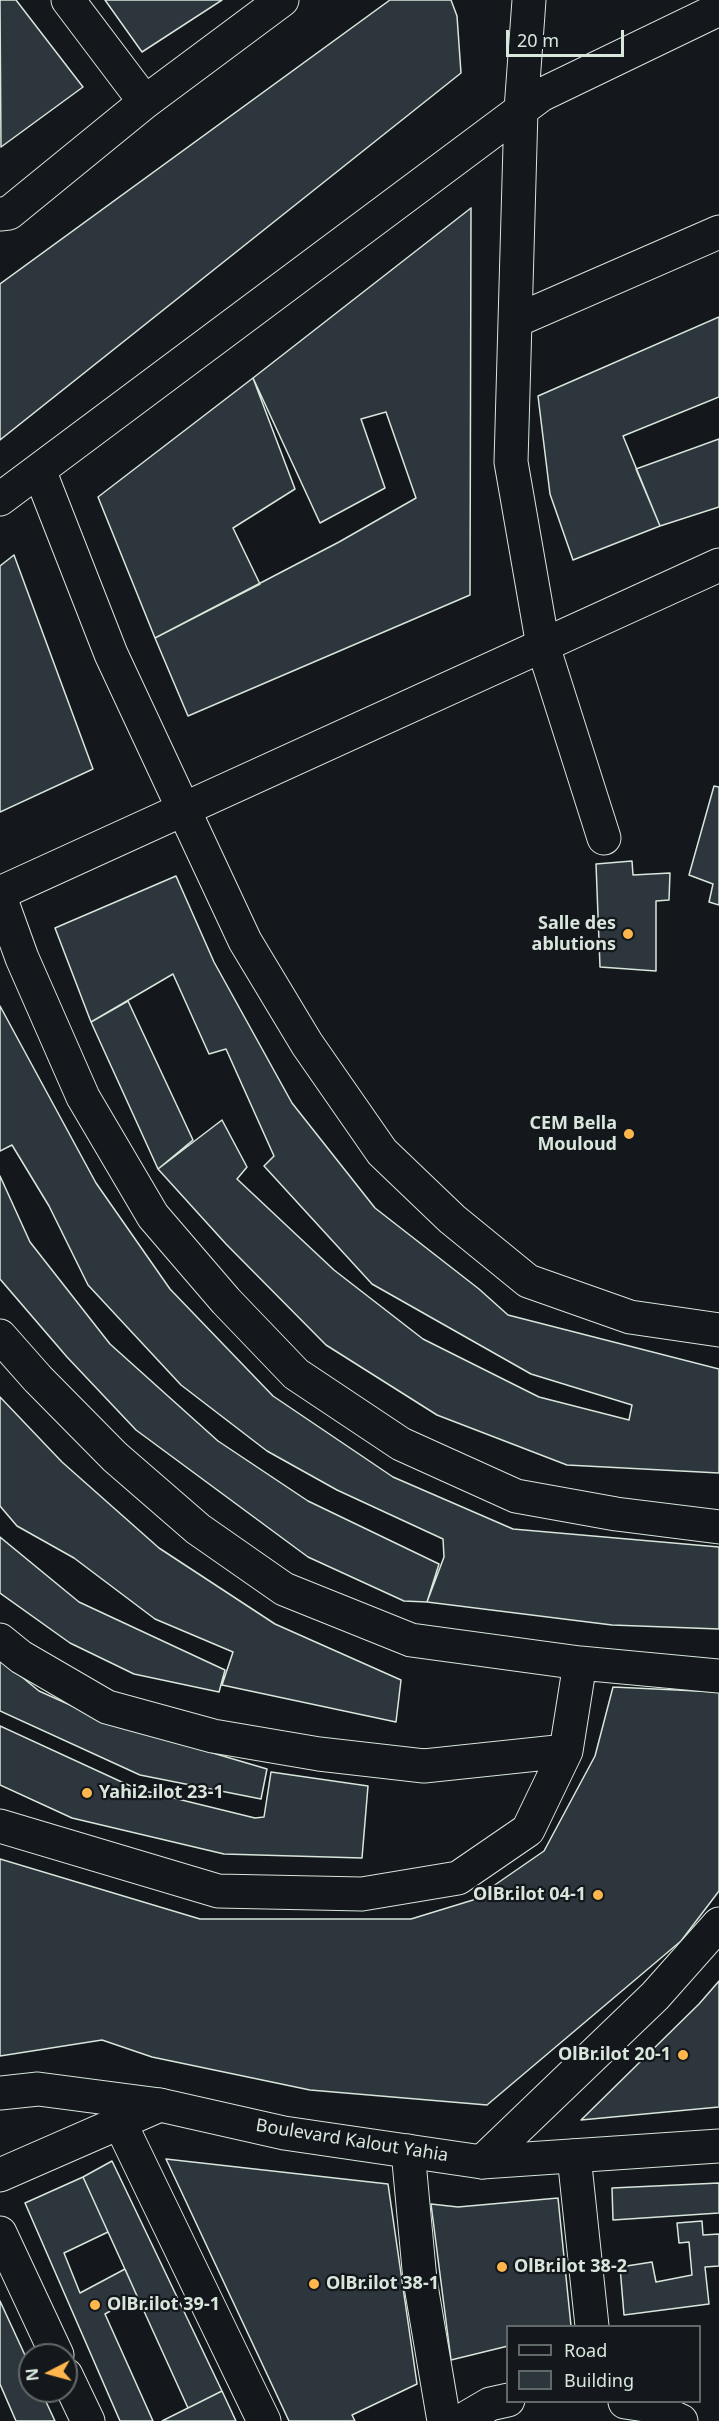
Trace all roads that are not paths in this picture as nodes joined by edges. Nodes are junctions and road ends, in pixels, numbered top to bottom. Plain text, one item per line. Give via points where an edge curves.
1 (68, 0) edge
2 (282, 0) edge
3 (529, 0) edge
4 (706, 10) edge
5 (145, 102) junction
6 (521, 110) junction
7 (0, 214) edge
8 (719, 232) edge
9 (515, 321) junction
10 (39, 470) junction
11 (0, 500) edge
12 (719, 565) edge
13 (543, 646) junction
14 (183, 809) junction
15 (604, 838) dead end
16 (0, 895) edge
17 (719, 1330) edge
18 (0, 1336) edge
19 (719, 1527) edge
20 (0, 1640) edge
21 (580, 1663) junction
22 (719, 1676) edge
23 (566, 1751) junction
24 (0, 1826) edge
25 (719, 1924) edge
26 (0, 2093) edge
27 (160, 2105) junction
28 (120, 2122) junction
29 (719, 2146) edge
30 (408, 2151) junction
31 (574, 2156) junction
32 (482, 2162) junction
33 (0, 2175) edge
34 (0, 2233) edge
35 (592, 2325) edge
36 (51, 2343) edge
37 (506, 2400) edge
38 (78, 2401) edge
39 (636, 2403) edge
40 (87, 2421) edge
41 (264, 2421) edge
42 (444, 2421) edge
43 (461, 2421) edge
44 (681, 2421) edge

1 - 5 street
2 - 5 street
3 - 6 street
4 - 6 street via 541,94
5 - 7 street via 9,213
6 - 9 street
6 - 10 street
8 - 9 street
9 - 13 street via 511,462
10 - 11 street
10 - 14 street via 111,654
12 - 13 street
13 - 14 street
13 - 15 street
14 - 16 street
14 - 17 street via 245,941 308,1044 382,1152 452,1219 528,1281 630,1317
16 - 19 street via 22,958 83,1097 153,1216 225,1301 296,1374 401,1444 516,1496
18 - 21 street via 115,1457 198,1529 284,1589 411,1640
20 - 23 street via 21,1657 107,1707 213,1736 424,1766
21 - 22 street
21 - 23 street
23 - 24 street via 528,1830 458,1878 362,1893 218,1891
25 - 32 street via 655,1996
26 - 27 street, Boulevard Kalout Yahia via 38,2089
27 - 28 street
27 - 30 street, Boulevard Kalout Yahia via 284,2133
28 - 33 street
28 - 41 street
29 - 31 street, Boulevard Kalout Yahia
30 - 32 street, Boulevard Kalout Yahia
30 - 42 street via 420,2280
31 - 32 street, Boulevard Kalout Yahia
31 - 35 street
34 - 36 street
37 - 43 street via 490,2404
38 - 40 street
39 - 44 street

